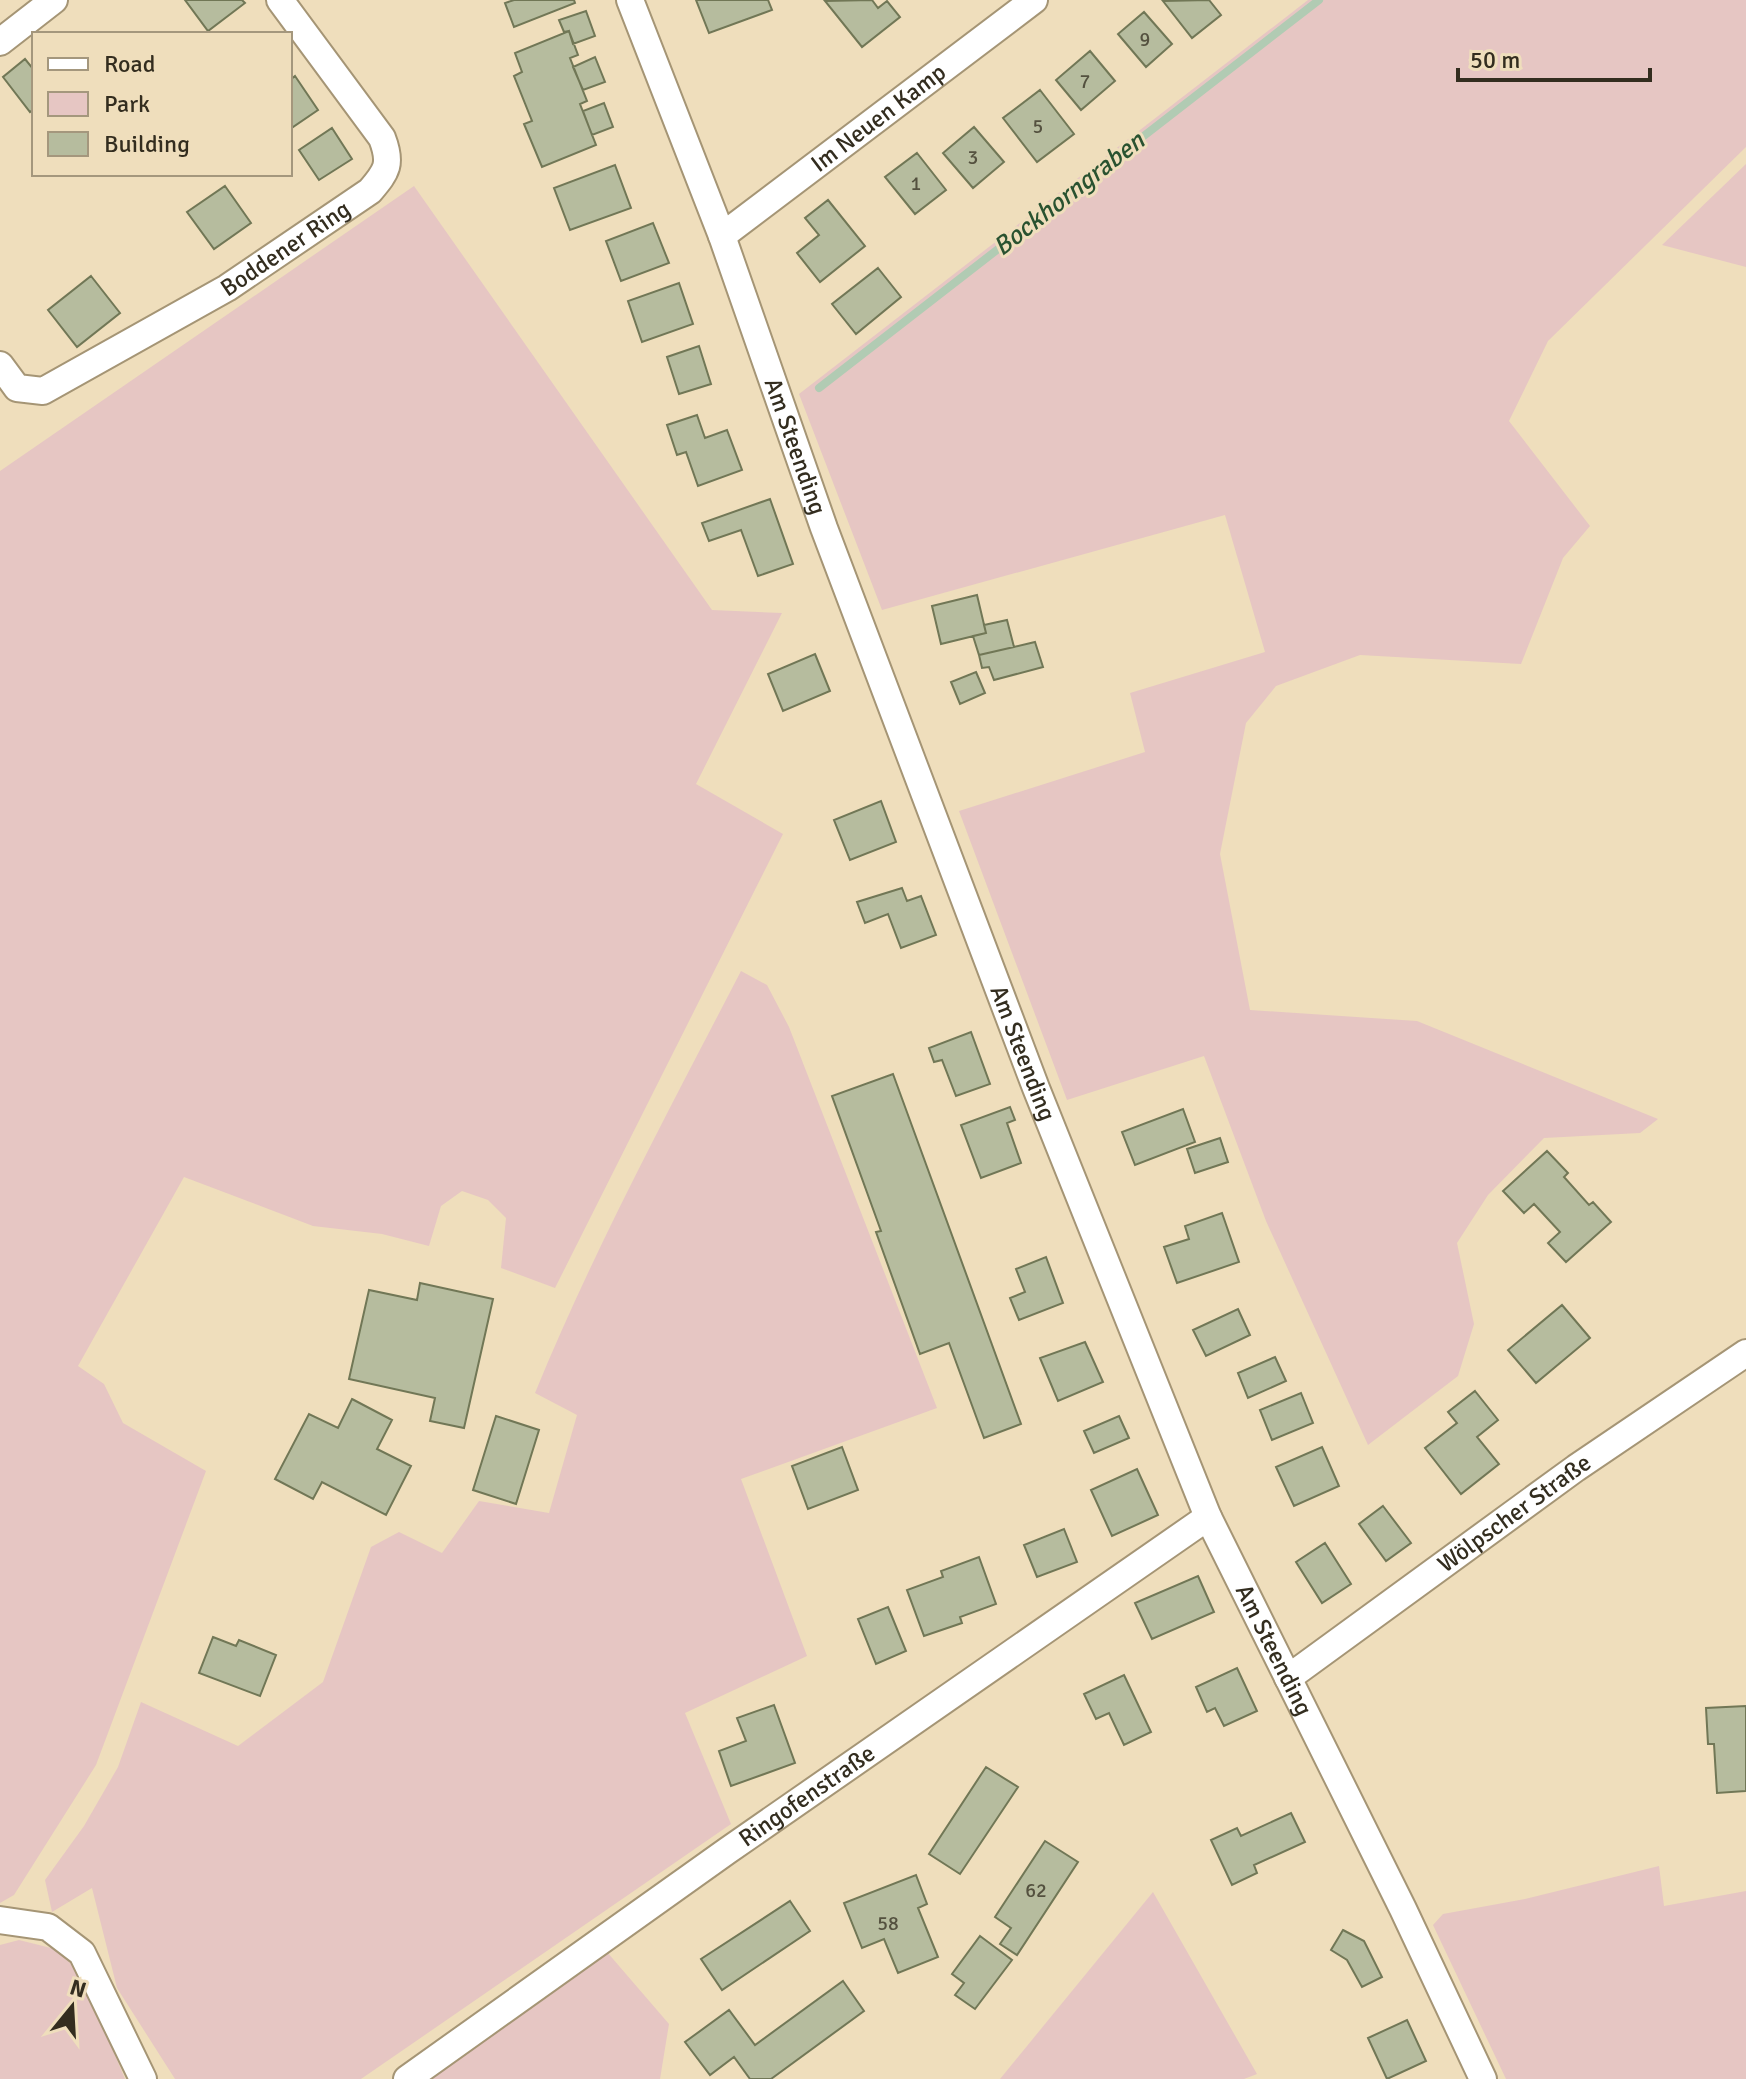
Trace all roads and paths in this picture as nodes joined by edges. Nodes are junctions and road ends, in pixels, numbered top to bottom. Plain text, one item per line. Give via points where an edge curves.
1 (54, 0) edge
2 (280, 0) edge
3 (630, 0) edge
4 (1034, 0) edge
5 (0, 42) edge
6 (722, 236) junction
7 (0, 365) edge
8 (1746, 1353) edge
9 (1208, 1517) junction
10 (1288, 1678) junction
11 (0, 1920) edge
12 (143, 2079) edge
13 (407, 2079) edge
14 (1483, 2079) edge

1 - 5 street
2 - 7 street, Boddener Ring via 382,138 388,154 386,171 370,191 227,288 43,391 17,388
3 - 6 street, Am Steending
4 - 6 street, Im Neuen Kamp
6 - 9 street, Am Steending via 824,528 1036,1088
8 - 10 street, Wölpscher Straße via 1576,1468
9 - 10 street, Am Steending
9 - 13 street, Ringofenstraße
10 - 14 street, Am Steending
11 - 12 street via 48,1927 82,1953

